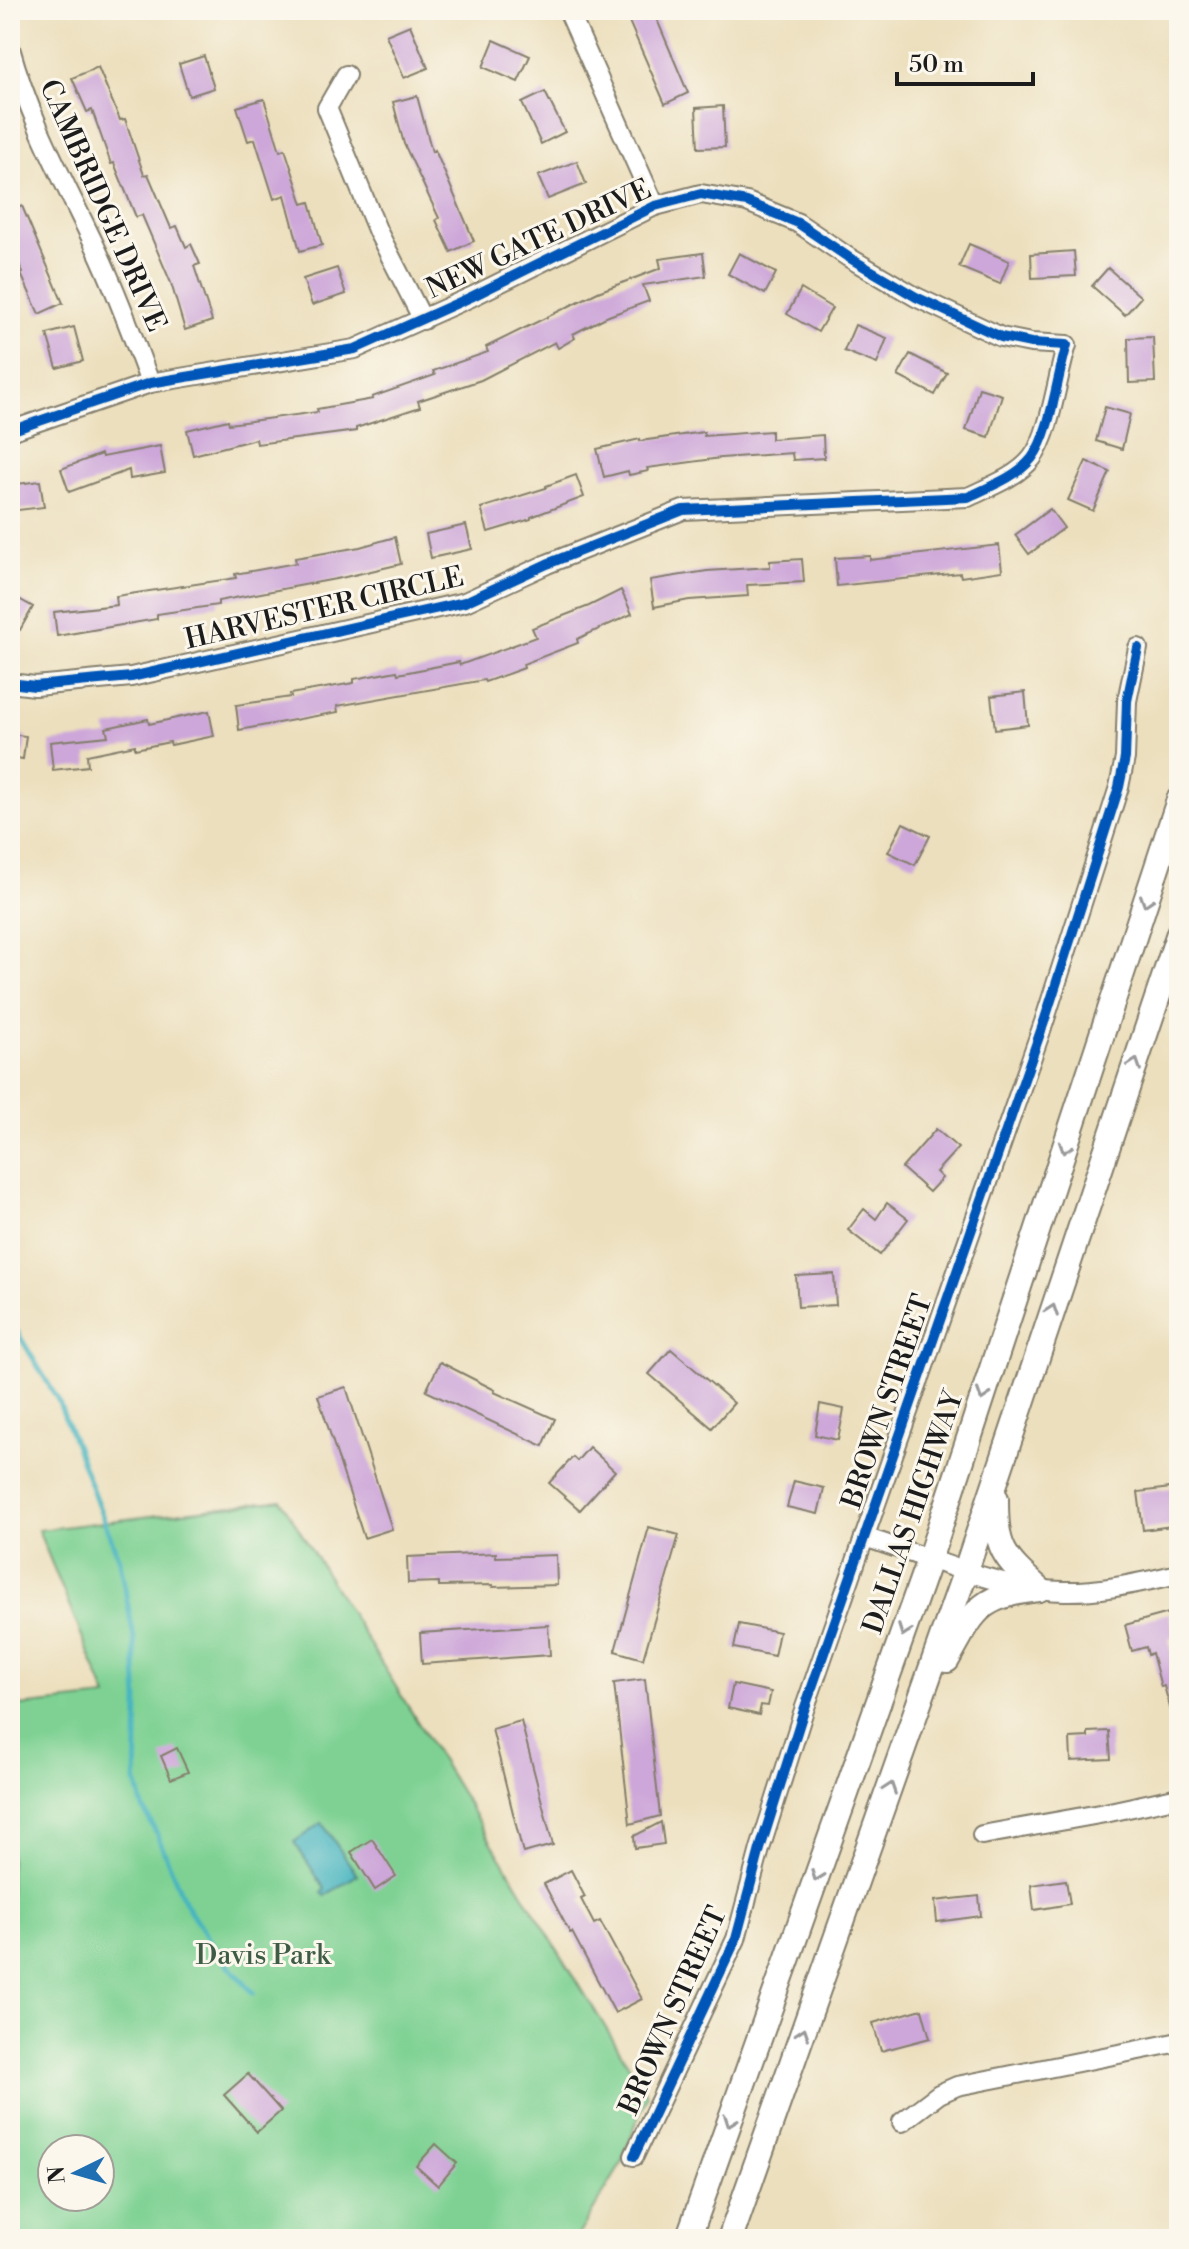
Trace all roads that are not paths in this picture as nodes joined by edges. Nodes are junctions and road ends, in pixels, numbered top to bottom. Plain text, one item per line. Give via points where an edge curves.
1 (568, 10) edge
2 (10, 48) edge
3 (346, 75) dead end
4 (655, 206) junction
5 (423, 320) junction
6 (1067, 345) joint
7 (150, 383) junction
8 (10, 431) edge
9 (1138, 648) dead end
10 (10, 683) edge
11 (1179, 800) edge
12 (1179, 933) edge
13 (996, 1477) junction
14 (864, 1537) junction
15 (930, 1557) junction
16 (966, 1570) junction
17 (1179, 1574) edge
18 (1039, 1589) junction
19 (913, 1722) junction
20 (1179, 1797) edge
21 (982, 1835) dead end
22 (1179, 2042) edge
23 (902, 2122) dead end
24 (634, 2156) dead end
25 (688, 2239) edge
26 (730, 2239) edge

1 - 4 street
2 - 7 street, CAMBRIDGE DRIVE via 21,88 95,247
3 - 5 street via 327,108 378,232
4 - 5 street, NEW GATE DRIVE
4 - 6 street, NEW GATE DRIVE via 701,194 747,202 798,223 957,318 1001,337
5 - 7 street, NEW GATE DRIVE via 355,349
6 - 10 street, HARVESTER CIRCLE via 1047,426 1032,458 968,497 683,510 465,602 131,677 35,686
7 - 8 street, NEW GATE DRIVE
9 - 14 street, BROWN STREET via 1119,787 1044,1022
11 -> 15 main road, DALLAS HIGHWAY
13 -> 12 main road
13 - 16 main road
13 - 18 main road via 999,1542 1012,1565
14 - 15 street, BROWN STREET
14 - 24 street, BROWN STREET via 764,1834 736,1939
15 - 16 street, BROWN STREET
15 -> 25 main road, DALLAS HIGHWAY
16 - 18 street, BROWN STREET
16 - 19 main road
17 - 18 street, BROWN STREET via 1087,1591
18 - 19 main road via 997,1597 973,1614
26 -> 19 main road
20 - 21 street
22 - 23 street via 957,2086

